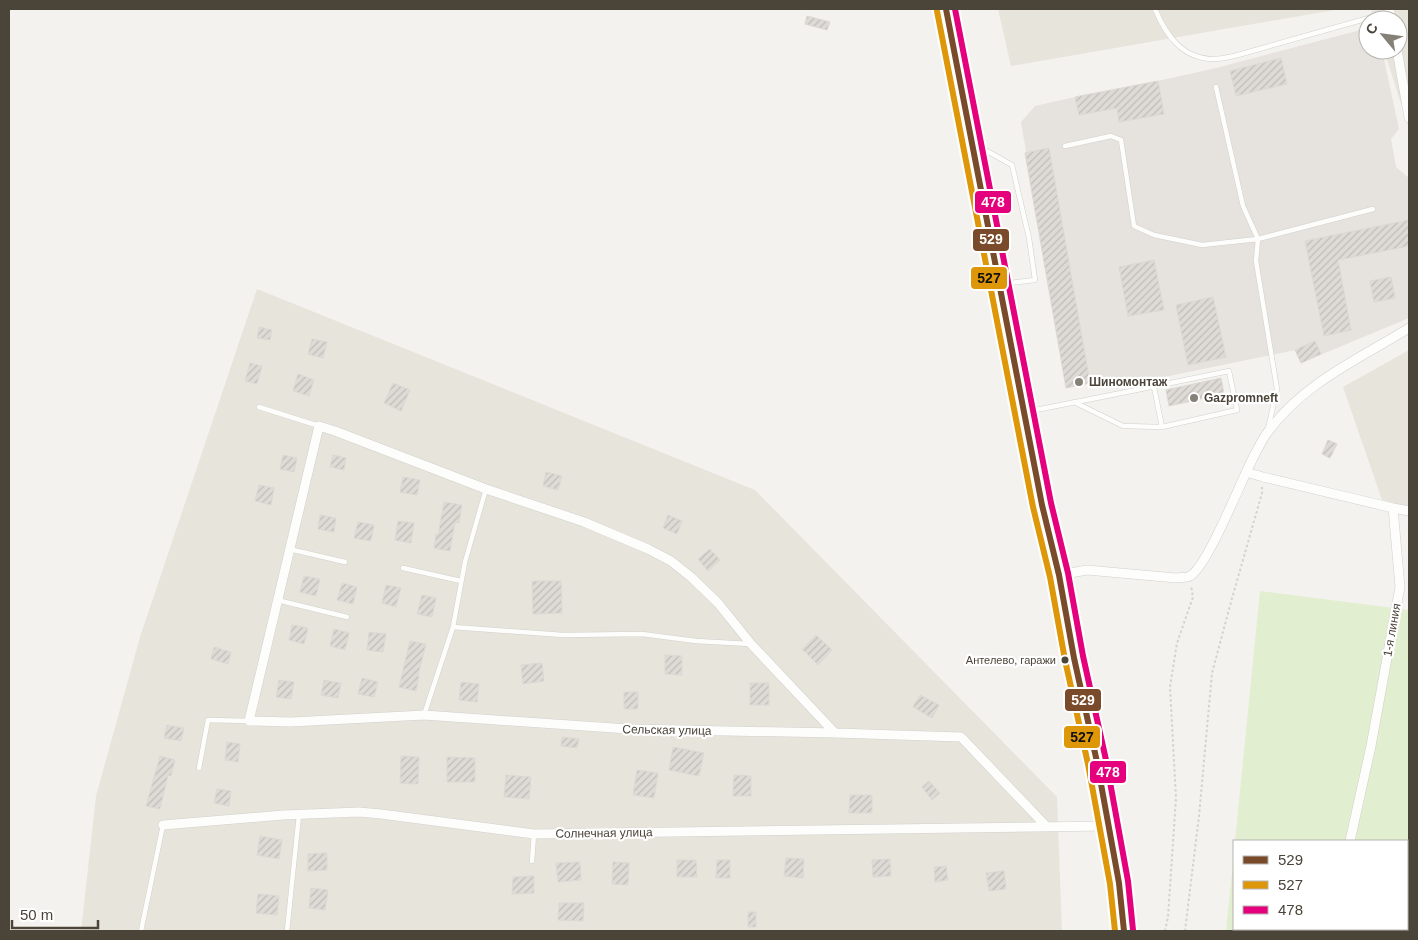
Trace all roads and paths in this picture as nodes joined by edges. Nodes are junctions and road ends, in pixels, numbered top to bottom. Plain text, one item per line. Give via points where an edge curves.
1 (946, 9) edge
2 (1155, 9) edge
3 (1358, 23) edge
4 (1399, 60) edge
5 (1216, 87) dead end
6 (1409, 118) edge
7 (972, 143) junction
8 (1065, 146) dead end
9 (1373, 209) dead end
10 (1258, 239) junction
11 (1000, 284) junction
12 (1409, 328) edge
13 (1154, 387) junction
14 (1074, 402) junction
15 (259, 407) dead end
16 (1024, 412) junction
17 (318, 426) junction
18 (1162, 426) junction
19 (1267, 433) junction
20 (1246, 472) junction
21 (1263, 477) junction
22 (486, 489) junction
23 (1393, 508) junction
24 (1409, 511) edge
25 (290, 549) junction
26 (345, 562) dead end
27 (403, 568) dead end
28 (1059, 575) junction
29 (1190, 576) junction
30 (461, 581) junction
31 (277, 600) junction
32 (347, 617) dead end
33 (453, 627) junction
34 (751, 644) junction
35 (424, 715) junction
36 (249, 721) junction
37 (835, 733) junction
38 (199, 768) dead end
39 (299, 815) junction
40 (163, 825) joint
41 (1109, 826) junction
42 (1048, 827) junction
43 (534, 834) junction
44 (1350, 840) edge
45 (532, 861) dead end
46 (141, 931) edge
47 (287, 931) edge
48 (1124, 931) edge
49 (1165, 931) edge
50 (1185, 931) edge

1 - 7 main road
2 - 3 lane via 1178,46 1200,57 1214,59
4 - 6 street
5 - 10 lane via 1243,206
7 - 11 main road
7 - 11 lane via 1012,165 1029,238 1035,280
8 - 10 lane via 1111,136 1121,140 1134,226 1154,235 1202,245
9 - 10 lane
10 - 19 lane via 1256,261 1278,390
11 - 16 main road
12 - 19 street via 1326,377 1294,402
13 - 14 lane
13 - 18 lane
13 - 18 lane via 1229,371 1237,410
14 - 16 lane
14 - 18 lane via 1123,426
15 - 17 lane
16 - 28 main road
17 - 22 street
17 - 25 street
19 - 20 street
20 - 21 street
20 - 29 street via 1208,554
21 - 23 street
21 - 50 path via 1262,493 1212,673
22 - 30 lane
22 - 34 street via 584,522 671,561 718,603
23 - 24 street
23 - 44 street, 1-я линия via 1400,587
25 - 26 lane
25 - 31 street
27 - 30 lane
28 - 29 street via 1087,570 1176,578
28 - 41 main road
29 - 49 path via 1193,597 1177,643 1170,688 1176,798
30 - 33 lane
31 - 32 lane
31 - 36 street
33 - 34 lane via 563,635 642,634
33 - 35 lane
34 - 37 street
35 - 36 street, Сельская улица
35 - 37 street, Сельская улица via 628,729
36 - 38 lane via 208,720
37 - 42 street, Сельская улица via 961,737
39 - 40 street, Солнечная улица
39 - 43 street, Солнечная улица via 359,812
39 - 47 lane
40 - 46 lane
41 - 42 street, Солнечная улица
41 - 48 main road
42 - 43 street, Солнечная улица
43 - 45 lane

